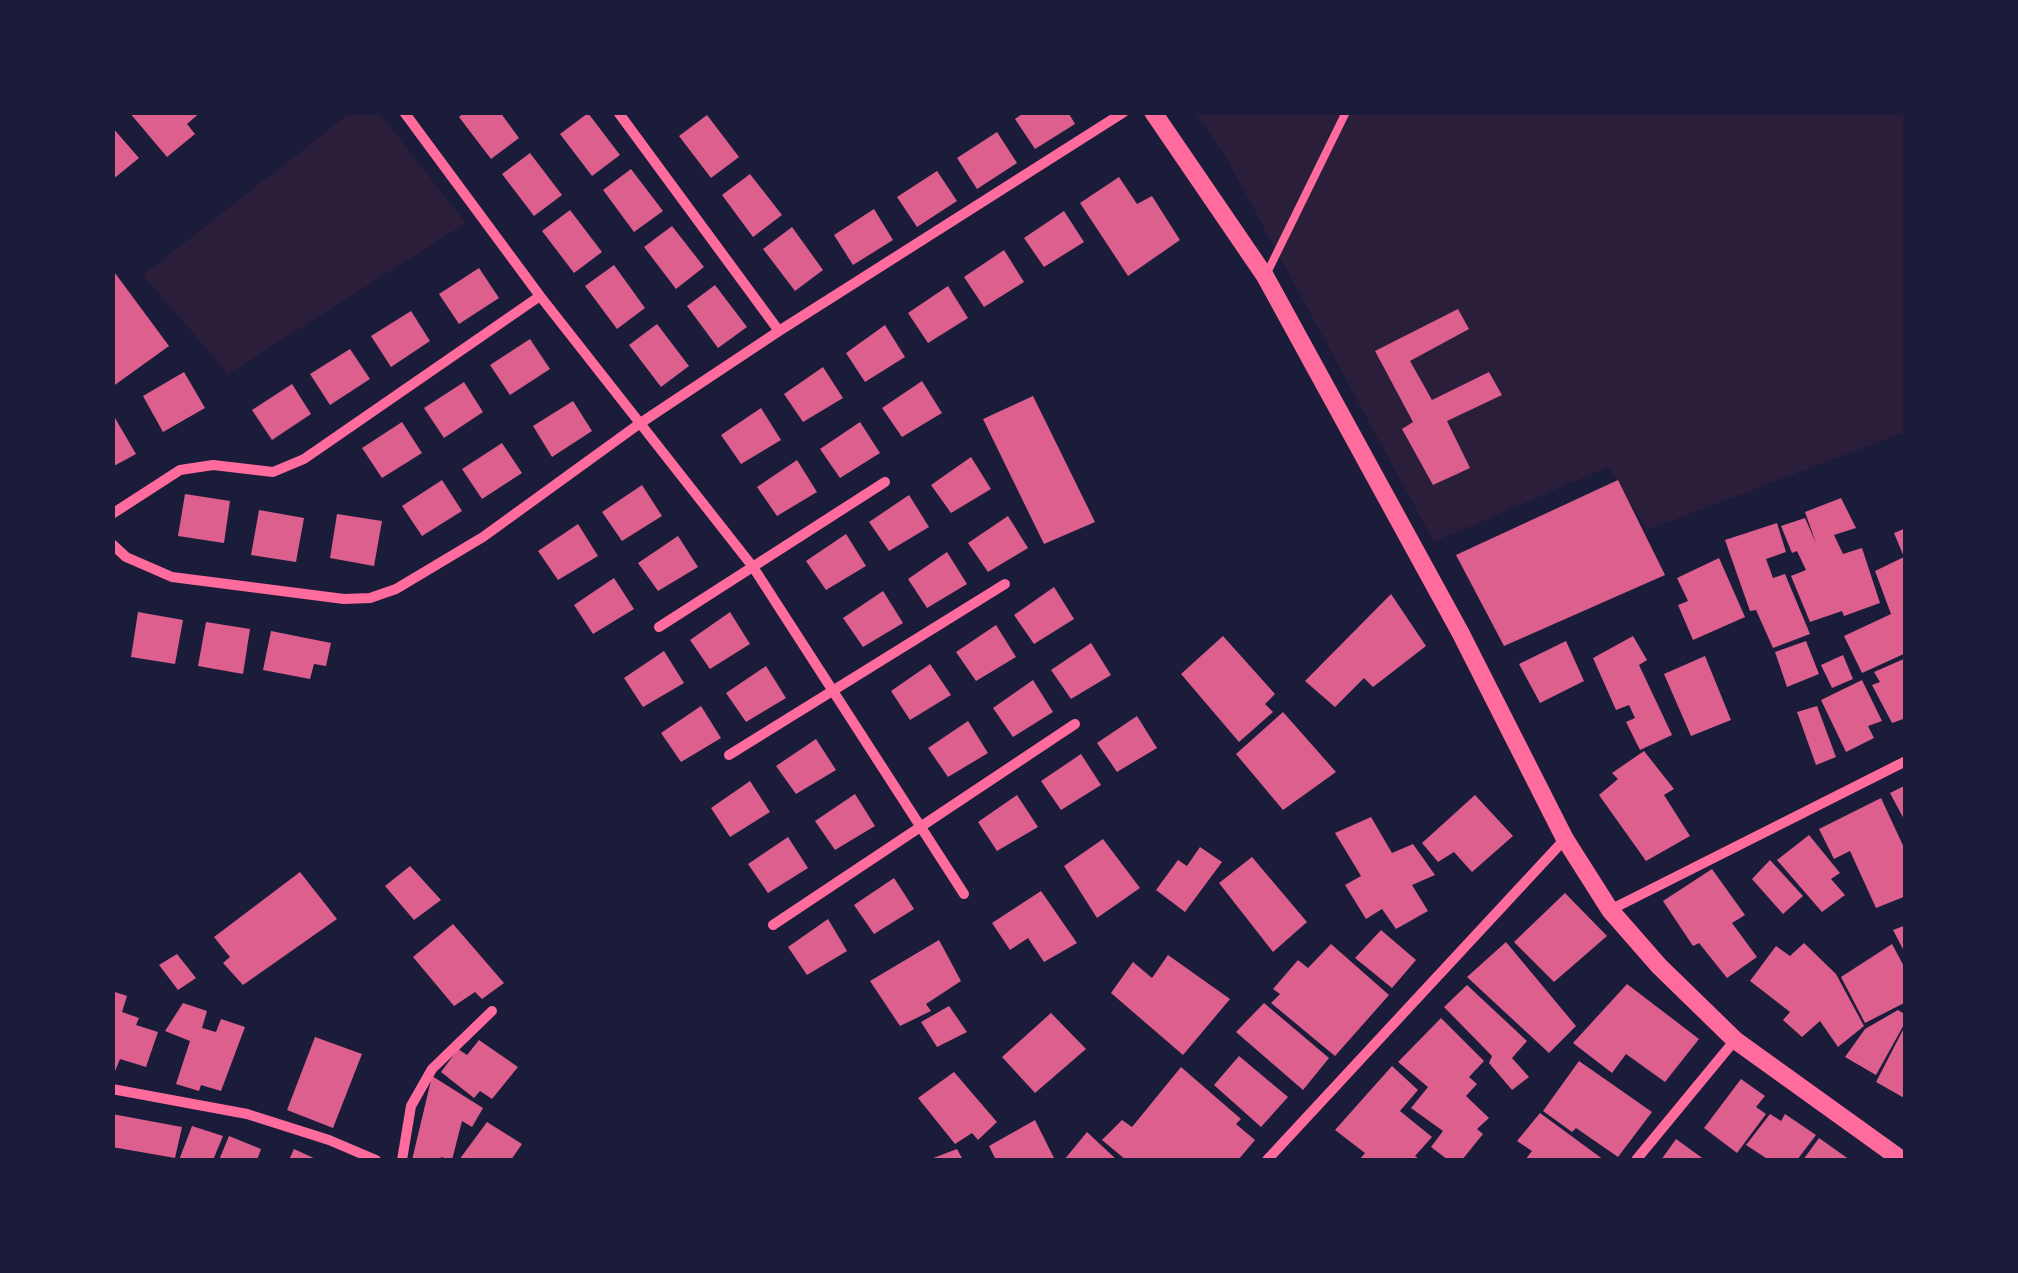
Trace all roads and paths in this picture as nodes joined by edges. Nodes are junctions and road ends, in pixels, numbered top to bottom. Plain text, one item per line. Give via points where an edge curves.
1 (404, 112) edge
2 (618, 112) edge
3 (1124, 112) edge
4 (1153, 112) edge
5 (1346, 112) edge
6 (1265, 276) junction
7 (540, 296) junction
8 (779, 331) junction
9 (639, 424) junction
10 (885, 482) dead end
11 (112, 514) edge
12 (112, 544) edge
13 (753, 567) junction
14 (1005, 584) dead end
15 (660, 627) dead end
16 (831, 692) junction
17 (1075, 724) dead end
18 (729, 755) dead end
19 (1906, 761) edge
20 (922, 826) junction
21 (1564, 839) junction
22 (964, 894) dead end
23 (1610, 910) junction
24 (774, 924) dead end
25 (492, 1011) dead end
26 (1735, 1040) junction
27 (112, 1089) edge
28 (376, 1160) edge
29 (402, 1160) edge
30 (1267, 1160) edge
31 (1636, 1160) edge
32 (1902, 1160) edge

1 - 7 street
2 - 8 street
3 - 8 street
4 - 6 street
5 - 6 lane
6 - 21 street via 1460,632
7 - 9 street
7 - 11 street via 304,460 273,472 214,465 180,470
8 - 9 street
9 - 12 street via 482,538 396,590 370,598 172,578
9 - 13 street
10 - 13 street
13 - 15 street
13 - 16 street
14 - 16 street
16 - 18 street
16 - 20 street
17 - 20 street
19 - 23 street
20 - 22 street
20 - 24 street
21 - 23 street
21 - 30 street
23 - 26 street
25 - 29 street via 432,1069 411,1106
26 - 31 street
26 - 32 street
27 - 28 street via 247,1114

